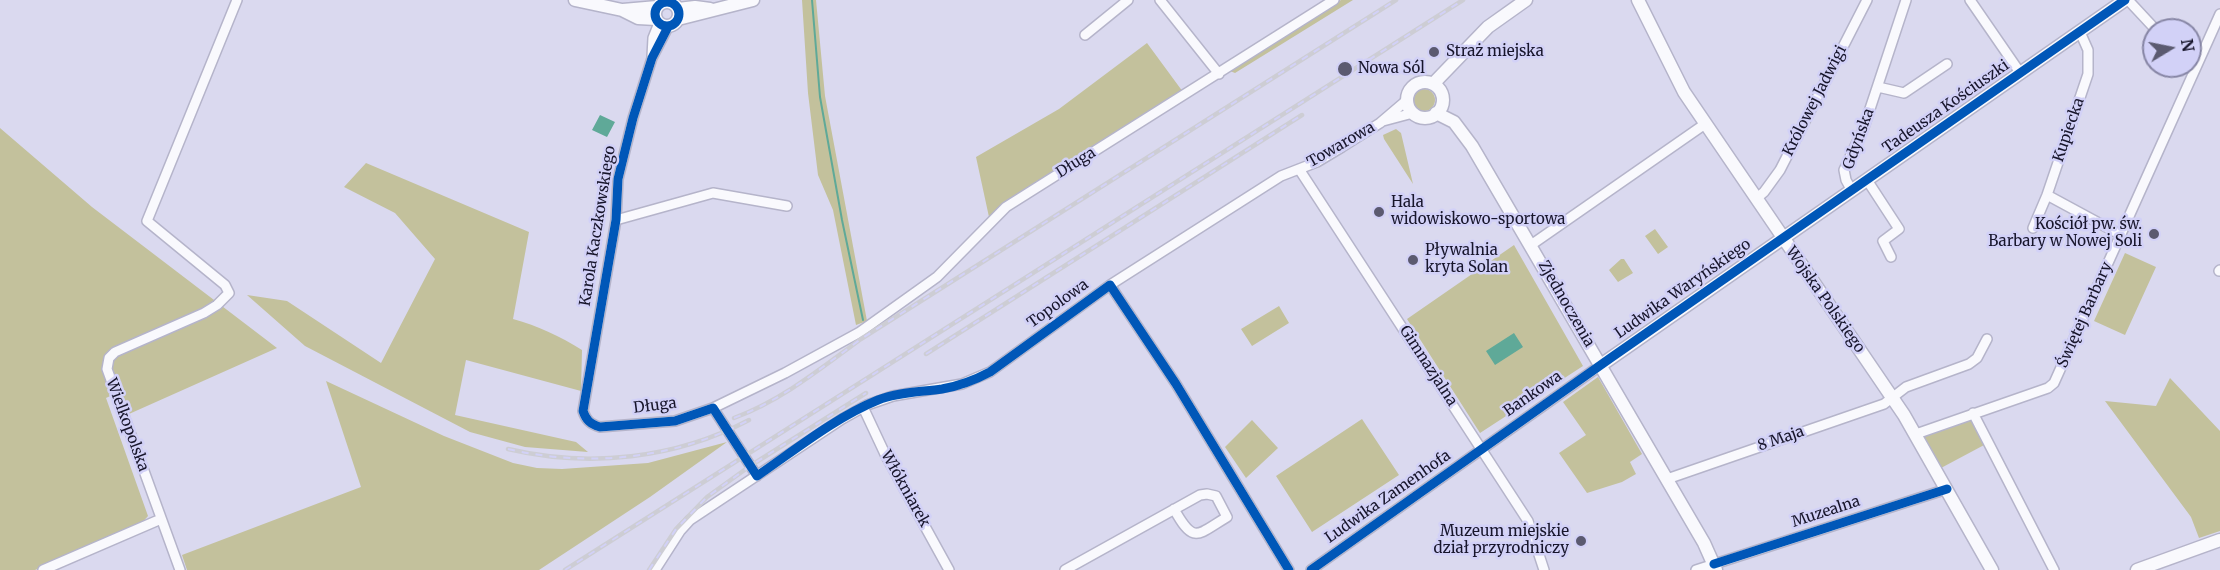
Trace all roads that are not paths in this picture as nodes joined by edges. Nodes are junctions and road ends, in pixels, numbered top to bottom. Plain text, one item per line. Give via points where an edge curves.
1 (237, 0) edge
2 (575, 0) edge
3 (753, 0) edge
4 (1128, 0) edge
5 (1160, 0) edge
6 (1334, 0) edge
7 (1526, 0) edge
8 (1638, 0) edge
9 (1867, 0) edge
10 (1970, 0) edge
11 (2126, 0) edge
12 (1906, 4) edge
13 (622, 10) junction
14 (672, 10) edge
15 (714, 10) junction
16 (2220, 14) edge
17 (639, 18) junction
18 (2144, 18) edge
19 (2080, 32) junction
20 (1085, 35) dead end
21 (653, 38) junction
22 (2202, 51) edge
23 (651, 58) junction
24 (1947, 64) dead end
25 (1219, 74) junction
26 (2021, 74) junction
27 (2190, 78) edge
28 (1433, 84) junction
29 (1878, 87) junction
30 (1407, 100) junction
31 (1413, 113) junction
32 (1436, 113) junction
33 (1383, 121) junction
34 (1705, 124) junction
35 (1299, 169) junction
36 (1867, 180) junction
37 (1260, 189) joint
38 (1852, 191) junction
39 (2047, 195) junction
40 (1756, 198) junction
41 (787, 206) dead end
42 (616, 220) junction
43 (2033, 228) dead end
44 (2121, 235) junction
45 (1783, 238) junction
46 (1531, 245) junction
47 (1891, 257) dead end
48 (1110, 285) junction
49 (1987, 339) dead end
50 (1601, 365) junction
51 (1893, 397) junction
52 (863, 407) junction
53 (714, 408) junction
54 (1973, 414) junction
55 (600, 427) joint
56 (1916, 434) junction
57 (1482, 449) junction
58 (757, 476) junction
59 (1667, 479) junction
60 (1947, 489) junction
61 (1174, 509) junction
62 (161, 519) junction
63 (2220, 540) edge
64 (2163, 566) edge
65 (1715, 567) edge
66 (43, 570) edge
67 (180, 570) edge
68 (655, 570) edge
69 (950, 570) edge
70 (1065, 570) edge
71 (1289, 570) edge
72 (1311, 570) edge
73 (1544, 570) edge
74 (1696, 570) edge
75 (1992, 570) edge
76 (2054, 570) edge
77 (2137, 570) edge

1 - 62 street, Wielkopolska via 147,221 225,285 229,293 204,313 115,352 107,369
2 - 13 street
3 - 15 street
4 - 20 street
5 - 25 street
6 - 25 street, Długa
7 - 28 street via 1488,27
8 - 34 street, Wojska Polskiego via 1673,74
9 - 40 street, Królowej Jadwigi via 1780,170
10 - 26 street
11 - 18 street
11 - 19 street, Tadeusza Kościuszki
12 - 29 street, Gdyńska
13 - 14 street
13 - 17 street
14 - 15 street
14 - 15 street
14 - 17 street
14 - 21 street, Karola Kaczkowskiego
14 - 23 street, Karola Kaczkowskiego
16 - 22 street, Świętej Barbary
17 - 21 street
19 - 26 street, Tadeusza Kościuszki
19 - 39 street, Kupiecka via 2088,50 2088,74
21 - 23 street, Karola Kaczkowskiego
23 - 42 street, Karola Kaczkowskiego via 618,179
24 - 29 street via 1904,93
25 - 53 street, Długa via 1006,207 937,277 860,332
26 - 36 street, Tadeusza Kościuszki
27 - 44 street, Świętej Barbary
28 - 30 street via 1413,86
28 - 32 street via 1442,95 1442,105
29 - 38 street, Gdyńska via 1844,170
30 - 31 street
30 - 33 street, Towarowa
31 - 32 street via 1422,117
31 - 33 street, Towarowa
32 - 46 street, Zjednoczenia via 1450,119 1466,136
33 - 35 street, Towarowa
34 - 40 street, Wojska Polskiego
34 - 46 street
35 - 37 street, Towarowa
35 - 57 street, Gimnazjalna
36 - 38 street, Tadeusza Kościuszki
36 - 47 street via 1899,229 1883,241
37 - 48 street, Topolowa
38 - 45 street, Tadeusza Kościuszki
39 - 43 street, Kupiecka
39 - 44 street
40 - 45 street, Wojska Polskiego
41 - 42 street via 713,193
42 - 55 street, Karola Kaczkowskiego via 583,411 592,425
44 - 54 street, Świętej Barbary via 2054,383
45 - 50 street, Ludwika Waryńskiego
45 - 51 street, Wojska Polskiego
46 - 50 street, Zjednoczenia
48 - 52 street, Topolowa via 1005,363 978,378 950,387 893,396
48 - 71 street, Topolowa via 1176,384
49 - 51 street via 1969,364 1906,387
50 - 57 street, Bankowa
50 - 59 street, Zjednoczenia
51 - 56 street, Wojska Polskiego
51 - 59 street, 8 Maja via 1884,404
52 - 58 street, Topolowa
52 - 69 street, Włókniarek
53 - 55 street, Długa via 675,421
53 - 58 street
54 - 56 street, Świętej Barbary
54 - 76 street
56 - 60 street, Wojska Polskiego
57 - 72 street, Ludwika Zamenhofa
57 - 73 street, Gimnazjalna via 1528,521
58 - 68 street, Topolowa via 690,520
59 - 65 street, Zjednoczenia
60 - 65 street, Muzealna
60 - 75 street, Wojska Polskiego
61 - 61 street via 1186,530 1193,533 1227,517 1211,494 1200,495
61 - 70 street
62 - 66 street
62 - 67 street, Wielkopolska
63 - 64 street
64 - 77 street
65 - 74 street, Muzealna

